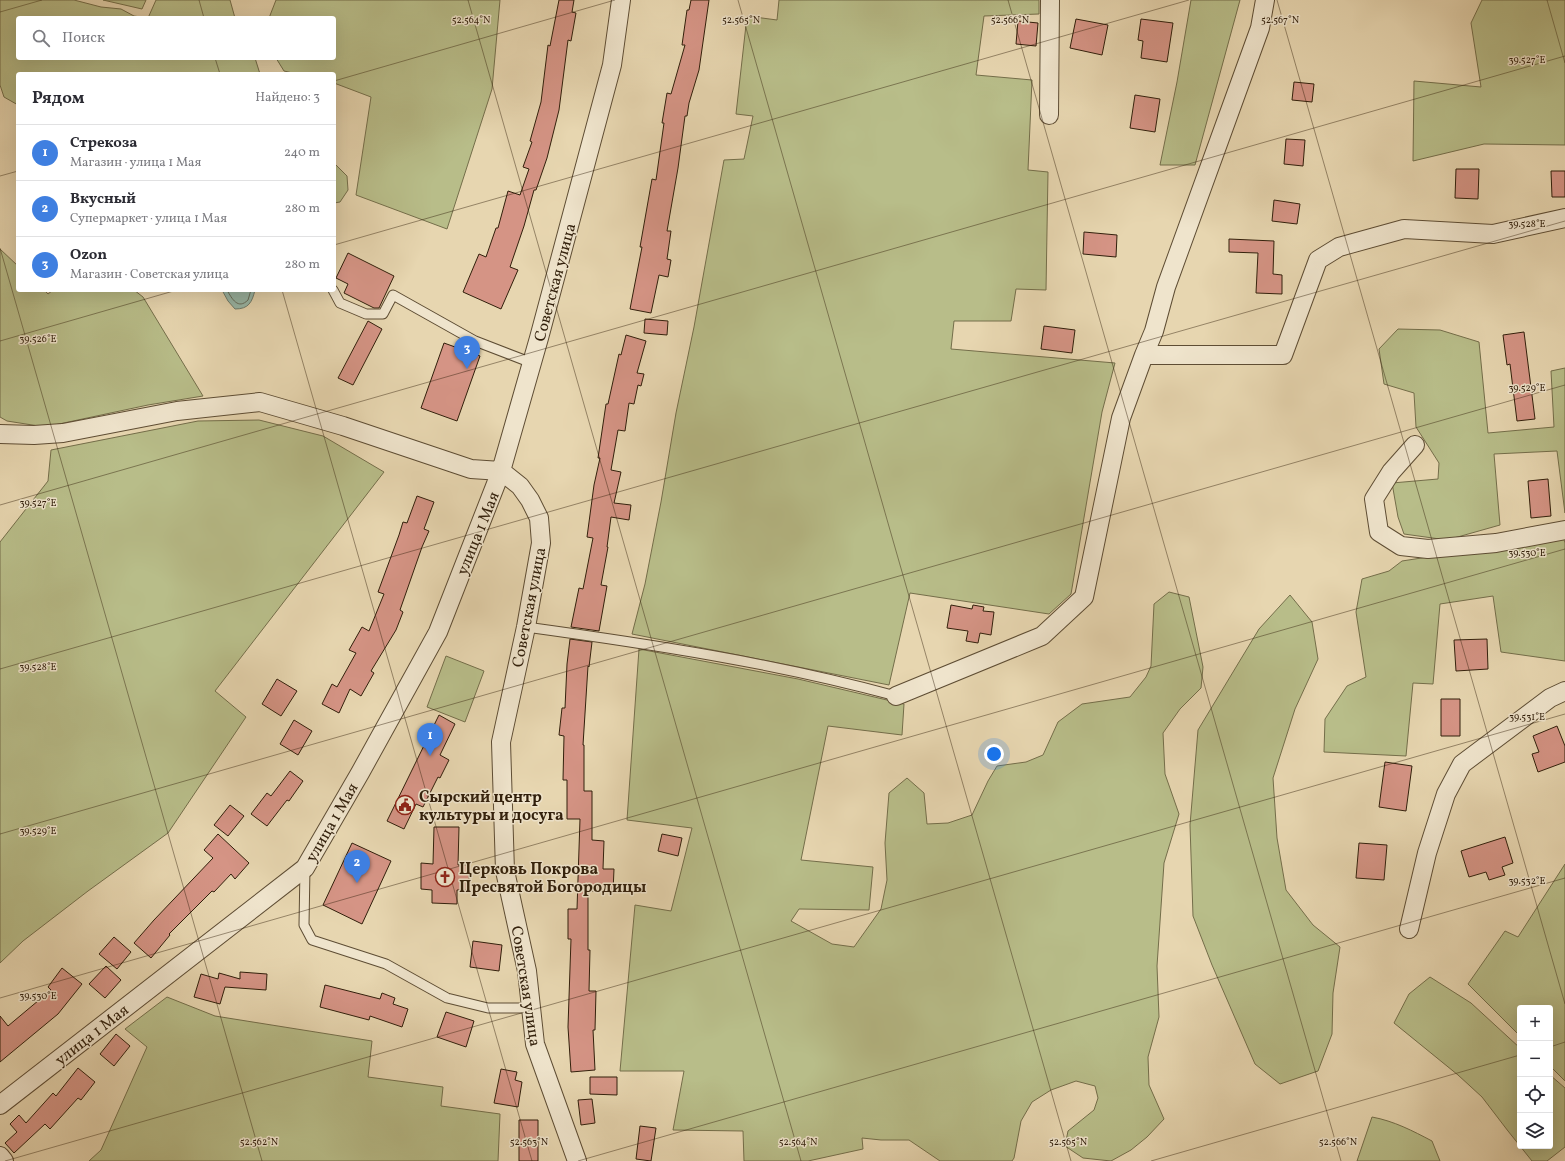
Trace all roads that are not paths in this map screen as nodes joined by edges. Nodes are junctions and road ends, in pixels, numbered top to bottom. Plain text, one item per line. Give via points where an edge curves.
1 (621, 0) edge
2 (1050, 0) edge
3 (1265, 0) edge
4 (1049, 116) dead end
5 (1565, 218) edge
6 (334, 292) edge
7 (1144, 355) junction
8 (532, 363) junction
9 (0, 434) edge
10 (1415, 445) dead end
11 (501, 471) junction
12 (1565, 530) edge
13 (526, 626) junction
14 (1565, 691) edge
15 (896, 696) joint
16 (305, 868) junction
17 (1409, 929) dead end
18 (531, 1008) junction
19 (0, 1104) edge
20 (0, 1156) edge
21 (4, 1161) edge
22 (577, 1161) edge

1 - 8 street, Советская улица via 612,65
2 - 4 street
3 - 7 street via 1260,28 1166,287 1154,331
5 - 7 street via 1493,234 1404,229 1339,247 1318,260 1283,355
6 - 8 lane via 340,303 366,314 383,314 393,295 475,341
7 - 15 street via 1121,418 1084,597 1042,636
8 - 11 street, Советская улица
9 - 11 street via 63,433 177,411 260,402 343,426 471,469
10 - 12 street via 1391,472 1374,499 1379,532 1401,546 1428,549 1496,543
11 - 13 street, Советская улица via 520,486 539,518 541,543
11 - 16 street, улица 1 Мая via 438,632
13 - 15 lane via 649,644 845,682
13 - 18 street, Советская улица via 501,742 505,871 527,971
14 - 17 street via 1550,698 1462,764 1446,794 1427,853
16 - 18 lane via 304,925 312,940 386,964 447,998 488,1008
16 - 19 street, улица 1 Мая
18 - 22 street, Советская улица via 535,1044
20 - 21 street

